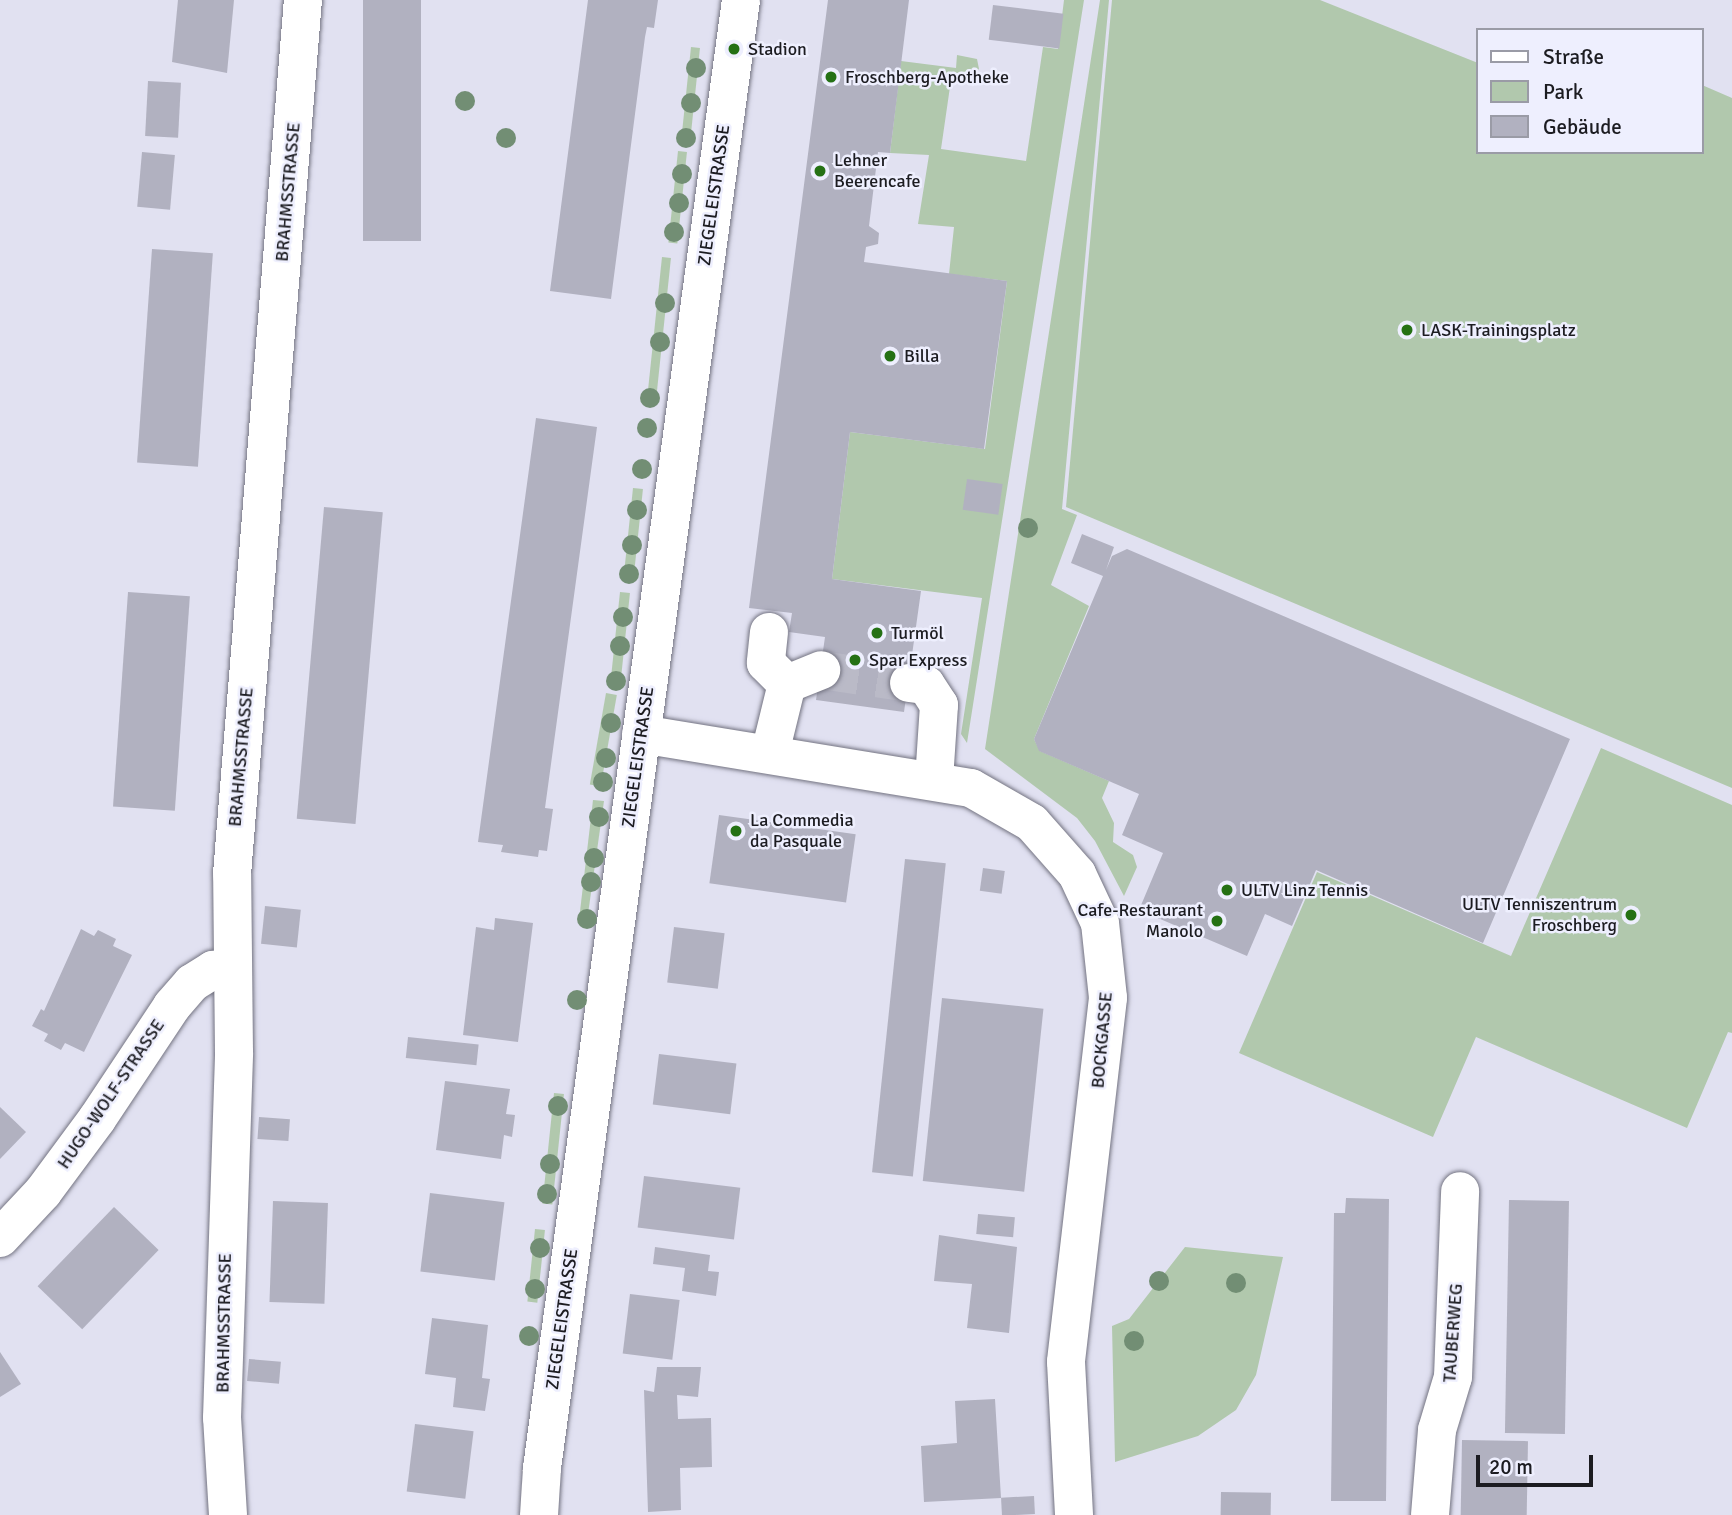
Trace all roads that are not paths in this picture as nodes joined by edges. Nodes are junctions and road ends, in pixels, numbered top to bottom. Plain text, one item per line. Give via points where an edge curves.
1 (303, 0) edge
2 (741, 0) edge
3 (769, 632) dead end
4 (909, 683) tunnel mouth
5 (641, 734) junction
6 (771, 753) junction
7 (934, 780) junction
8 (232, 969) junction
9 (1460, 1191) dead end
10 (0, 1238) edge
11 (228, 1515) edge
12 (539, 1515) edge
13 (1074, 1515) edge
14 (1430, 1515) edge

1 - 8 street, BRAHMSSTRASSE via 232,874
2 - 5 street, ZIEGELEISTRASSE
3 - 6 street via 766,663 804,677
4 - 7 street via 926,685 939,705
5 - 6 street, BOCKGASSE
5 - 12 street, ZIEGELEISTRASSE via 541,1468
6 - 7 street, BOCKGASSE
7 - 13 street, BOCKGASSE via 999,801 1032,823 1077,874 1100,923 1108,998 1066,1362
8 - 10 street, HUGO-WOLF-STRASSE via 214,970 202,977 172,1006 43,1192
8 - 11 street, BRAHMSSTRASSE via 234,1052 222,1418
9 - 14 street, TAUBERWEG via 1453,1377 1437,1430

